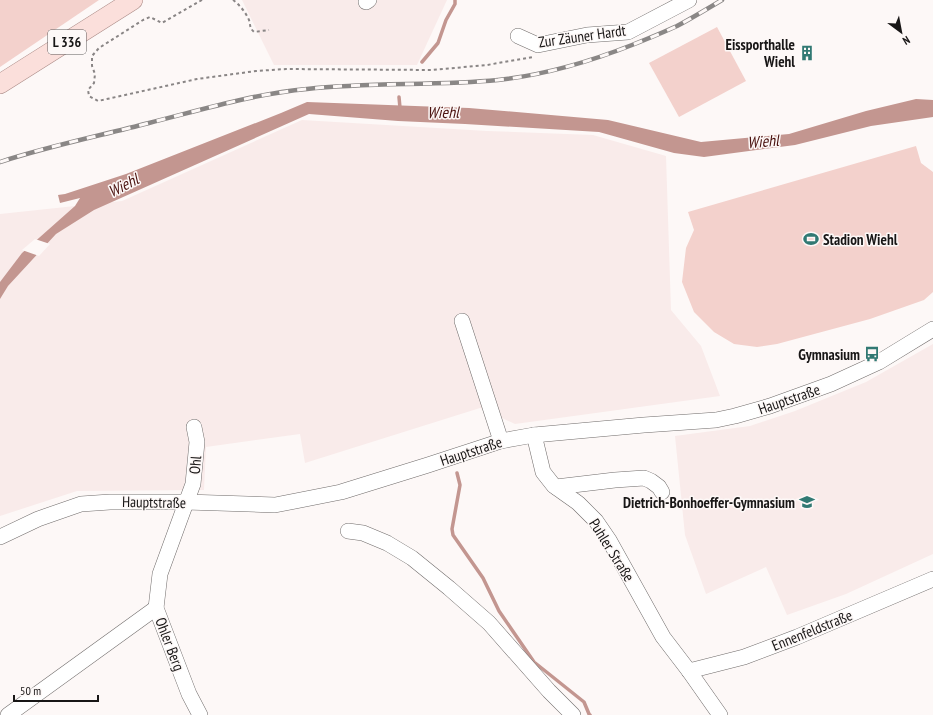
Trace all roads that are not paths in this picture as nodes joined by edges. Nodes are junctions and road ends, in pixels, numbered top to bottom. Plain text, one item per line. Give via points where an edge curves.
1 (133, 0) edge
2 (149, 0) edge
3 (689, 0) edge
4 (77, 36) junction
5 (518, 36) dead end
6 (0, 84) edge
7 (462, 321) dead end
8 (933, 329) edge
9 (194, 427) dead end
10 (534, 435) junction
11 (501, 441) junction
12 (556, 487) junction
13 (662, 492) dead end
14 (186, 502) junction
15 (348, 531) dead end
16 (0, 537) edge
17 (933, 579) edge
18 (156, 608) junction
19 (689, 671) junction
20 (8, 715) edge
21 (200, 715) edge
22 (573, 715) edge
23 (720, 715) edge

1 - 4 main road, L 336
2 - 4 main road, L 336
3 - 5 street, Zur Zäuner Hardt via 628,32 587,35 538,45
4 - 6 main road, L 336
7 - 11 street
8 - 10 street, Hauptstraße via 879,362 831,384 736,416 716,420
9 - 14 street, Ohl via 196,442 193,484
10 - 11 street, Hauptstraße
10 - 12 street, Puhler Straße via 543,472
11 - 14 street, Hauptstraße via 341,492 275,505
12 - 13 street via 644,478 651,480
12 - 19 street, Puhler Straße via 578,503 596,521 663,637
14 - 16 street, Hauptstraße via 81,504 38,519
14 - 18 street, Ohler Berg via 160,574
15 - 22 street via 387,543 412,558 449,588 489,623
17 - 19 street, Ennenfeldstraße via 744,657
18 - 20 street
18 - 21 street, Ohler Berg via 189,694
19 - 23 street, Puhler Straße

